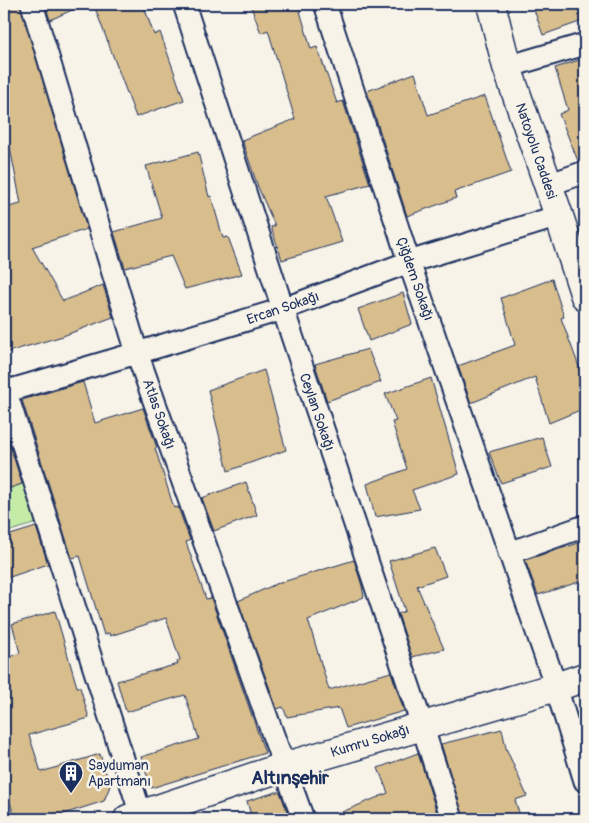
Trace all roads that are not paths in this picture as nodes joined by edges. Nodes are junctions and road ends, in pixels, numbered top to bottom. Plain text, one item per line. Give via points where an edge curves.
1 (32, 4) edge
2 (184, 4) edge
3 (325, 4) edge
4 (491, 4) edge
5 (585, 44) edge
6 (507, 67) junction
7 (585, 172) edge
8 (548, 185) junction
9 (559, 216) junction
10 (409, 262) junction
11 (585, 296) edge
12 (282, 309) junction
13 (137, 354) junction
14 (4, 390) edge
15 (585, 526) edge
16 (509, 554) junction
17 (585, 677) edge
18 (556, 687) junction
19 (422, 726) junction
20 (283, 767) junction
21 (585, 781) edge
22 (134, 817) edge
23 (303, 819) edge
24 (452, 819) edge

1 - 13 street, Atlas Sokağı
2 - 12 street, Ceylan Sokağı
3 - 10 street, Çiğdem Sokağı
4 - 6 street, Natoyolu Caddesi
5 - 6 street
6 - 8 street, Natoyolu Caddesi
7 - 8 street
8 - 9 street, Natoyolu Caddesi
9 - 10 street, Ercan Sokağı
9 - 11 street, Natoyolu Caddesi
10 - 12 street, Ercan Sokağı
10 - 16 street, Çiğdem Sokağı
12 - 13 street, Ercan Sokağı
12 - 19 street, Ceylan Sokağı
13 - 14 street, Ercan Sokağı
13 - 20 street, Atlas Sokağı
14 - 22 street
15 - 16 street
16 - 18 street, Çiğdem Sokağı
17 - 18 street, Kumru Sokağı
18 - 19 street, Kumru Sokağı
18 - 21 street, Çiğdem Sokağı
19 - 20 street, Kumru Sokağı
19 - 24 street, Ceylan Sokağı
20 - 22 street, Kumru Sokağı
20 - 23 street, Atlas Sokağı

